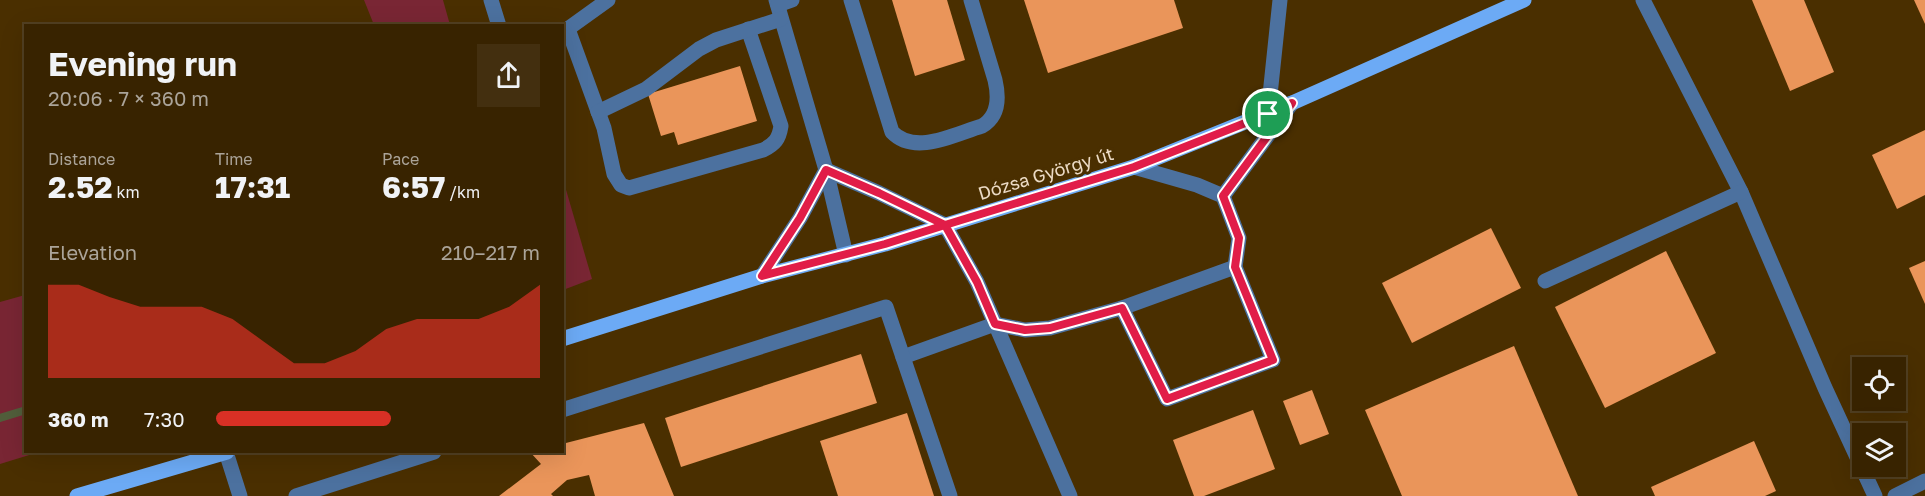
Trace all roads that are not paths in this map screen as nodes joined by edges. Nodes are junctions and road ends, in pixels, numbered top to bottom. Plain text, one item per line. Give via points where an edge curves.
1 (490, 0) edge
2 (608, 0) edge
3 (851, 0) edge
4 (971, 0) edge
5 (1280, 0) edge
6 (1524, 0) edge
7 (1643, 0) edge
8 (782, 6) edge
9 (498, 24) edge
10 (748, 29) junction
11 (565, 31) edge
12 (1292, 103) junction
13 (598, 112) junction
14 (1268, 114) junction
15 (1134, 167) junction
16 (826, 170) junction
17 (1741, 192) junction
18 (1223, 196) junction
19 (945, 225) junction
20 (846, 255) junction
21 (1235, 267) junction
22 (762, 276) junction
23 (1545, 280) dead end
24 (1122, 308) junction
25 (995, 324) junction
26 (564, 338) edge
27 (903, 357) junction
28 (564, 409) edge
29 (224, 453) edge
30 (227, 453) edge
31 (431, 453) edge
32 (1925, 481) edge
33 (77, 496) edge
34 (240, 496) edge
35 (296, 496) edge
36 (950, 496) edge
37 (1070, 496) edge
38 (1875, 496) edge
39 (1895, 496) edge

1 - 9 street
2 - 11 street
3 - 4 street via 892,132 908,143 927,142 982,126 996,111 998,91
5 - 14 street
6 - 12 main road, Dózsa György út
7 - 17 street
8 - 10 street
8 - 16 street
10 - 13 street via 699,49 646,90
10 - 13 street via 781,126 780,137 772,145 629,188 621,185 614,174
11 - 13 street
12 - 14 main road, Dózsa György út
12 - 18 street
14 - 15 main road, Dózsa György út
15 - 18 street
15 - 19 main road, Dózsa György út
16 - 19 street
16 - 20 street
16 - 22 street
17 - 23 street
17 - 38 street
18 - 21 street via 1239,238
19 - 20 main road, Dózsa György út
19 - 25 street
20 - 22 main road, Dózsa György út
21 - 24 street
21 - 24 street via 1273,360 1167,399
22 - 26 main road, Dózsa György út
24 - 25 street via 1050,328 1025,330
25 - 27 street
25 - 37 street
27 - 28 street via 886,307
27 - 36 street
29 - 33 main road
30 - 34 street
31 - 35 street
32 - 39 street

